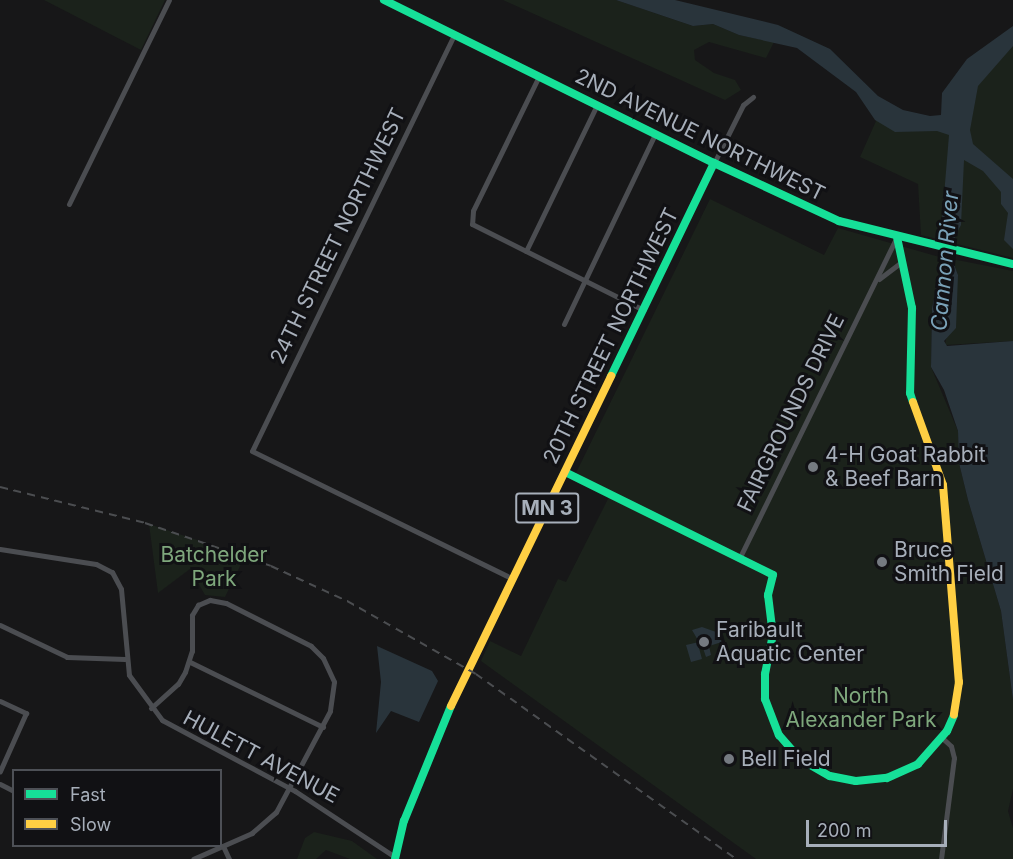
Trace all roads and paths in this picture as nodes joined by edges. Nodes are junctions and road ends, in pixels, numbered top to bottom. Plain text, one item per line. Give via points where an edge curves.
1 (169, 0) edge
2 (384, 0) edge
3 (454, 35) junction
4 (539, 76) junction
5 (753, 97) dead end
6 (597, 105) junction
7 (655, 134) junction
8 (714, 163) junction
9 (69, 204) dead end
10 (897, 237) junction
11 (526, 251) junction
12 (900, 264) junction
13 (1013, 264) edge
14 (585, 281) junction
15 (876, 282) junction
16 (644, 310) junction
17 (564, 324) dead end
18 (565, 472) junction
19 (0, 549) edge
20 (739, 559) junction
21 (513, 579) junction
22 (0, 625) edge
23 (125, 659) junction
24 (190, 662) junction
25 (0, 701) edge
26 (151, 708) junction
27 (322, 727) junction
28 (942, 738) junction
29 (0, 771) edge
30 (291, 789) junction
31 (223, 846) joint
32 (221, 847) edge
33 (396, 858) edge
34 (193, 859) edge
35 (229, 859) edge
36 (941, 859) edge

1 - 9 street
2 - 3 main road, 2ND AVENUE NORTHWEST
3 - 4 main road, 2ND AVENUE NORTHWEST
3 - 21 street, 24TH STREET NORTHWEST via 252,451
4 - 6 main road, 2ND AVENUE NORTHWEST
4 - 11 street via 471,219 476,226
5 - 8 street, 20TH STREET NORTHWEST via 743,105
6 - 7 main road, 2ND AVENUE NORTHWEST
6 - 11 street
7 - 8 main road, 2ND AVENUE NORTHWEST
7 - 14 street
8 - 10 main road, 2ND AVENUE NORTHWEST via 830,218
8 - 16 main road, 20TH STREET NORTHWEST / MN 3
10 - 12 main road
10 - 13 main road, 2ND AVENUE NORTHWEST
10 - 15 street, FAIRGROUNDS DRIVE
11 - 14 street
12 - 15 street, FAIRGROUNDS DRIVE
12 - 28 main road via 912,308 910,393 938,469 945,501 959,682 956,709
14 - 16 street
14 - 17 street
15 - 20 street, FAIRGROUNDS DRIVE
16 - 18 main road, 20TH STREET NORTHWEST / MN 3
18 - 20 main road
18 - 21 main road, 20TH STREET NORTHWEST / MN 3
19 - 23 street, HULETT AVENUE via 96,564 112,572 121,589
20 - 28 main road via 773,575 768,595 773,634 765,674 765,699 774,726 789,749 830,776 871,781 913,767
21 - 33 main road, 20TH STREET NORTHWEST / MN 3 via 430,753
22 - 23 street via 67,657
23 - 26 street, HULETT AVENUE via 133,684
24 - 26 street via 178,684
24 - 27 street
24 - 27 street via 192,615 198,605 215,599 245,613 311,646 323,658 334,692
25 - 29 street via 27,713
26 - 30 street, HULETT AVENUE via 176,730
27 - 30 street
28 - 36 street via 951,746 954,758
30 - 31 street via 268,821
30 - 33 street, HULETT AVENUE
31 - 35 street
32 - 34 street

